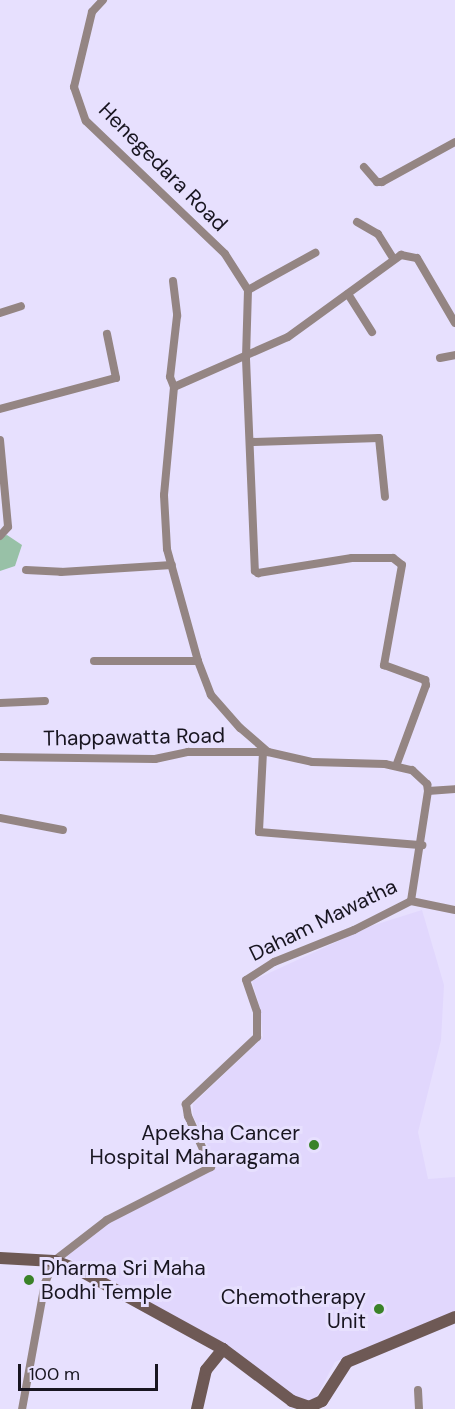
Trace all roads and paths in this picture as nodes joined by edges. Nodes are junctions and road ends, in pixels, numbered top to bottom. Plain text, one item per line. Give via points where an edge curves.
1 (103, 0) edge
2 (455, 142) edge
3 (364, 167) dead end
4 (357, 222) dead end
5 (315, 253) dead end
6 (393, 258) junction
7 (173, 281) dead end
8 (248, 290) junction
9 (348, 294) junction
10 (21, 306) dead end
11 (0, 313) edge
12 (455, 323) edge
13 (372, 332) dead end
14 (107, 334) dead end
15 (455, 355) edge
16 (246, 358) junction
17 (440, 358) dead end
18 (174, 387) junction
19 (0, 409) edge
20 (0, 440) edge
21 (252, 442) junction
22 (2, 488) edge
23 (385, 497) dead end
24 (0, 536) edge
25 (172, 565) junction
26 (26, 570) dead end
27 (94, 661) dead end
28 (198, 661) junction
29 (45, 701) dead end
30 (0, 703) edge
31 (265, 752) junction
32 (0, 757) edge
33 (396, 766) junction
34 (455, 789) edge
35 (428, 791) junction
36 (0, 818) edge
37 (63, 830) dead end
38 (422, 844) junction
39 (411, 901) junction
40 (455, 910) edge
41 (0, 1258) edge
42 (54, 1261) junction
43 (455, 1317) edge
44 (223, 1349) junction
45 (418, 1390) dead end
46 (315, 1408) edge
47 (22, 1409) edge
48 (196, 1409) edge
49 (418, 1409) edge

1 - 8 street, Henegedara Road via 92,12 74,87 86,121 225,254
2 - 3 street via 382,182 377,182
4 - 6 street via 378,234
5 - 8 street
6 - 9 street
6 - 12 street via 411,254 417,258
7 - 18 street via 177,316 170,377
8 - 16 street
9 - 13 street
9 - 16 street via 288,337
10 - 11 street
14 - 19 street via 116,378
15 - 17 street
16 - 18 street
16 - 21 street
18 - 25 street via 164,514
20 - 22 street
21 - 23 street via 379,438
21 - 33 street via 253,559 258,573 352,558 393,558 402,565 384,664 426,680 426,686
22 - 24 street via 8,527
25 - 26 street via 61,572
25 - 28 street
27 - 28 street
28 - 31 street via 211,695
29 - 30 street
31 - 32 street, Thappawatta Road via 188,752 155,759
31 - 33 street via 312,762
31 - 38 street via 256,828 259,832
33 - 35 street via 422,776
34 - 35 street
35 - 38 street, Daham Mawatha
36 - 37 street
38 - 39 street, Daham Mawatha
39 - 40 street
39 - 42 street, Daham Mawatha via 354,930 274,962 246,980 257,1012 257,1037 186,1104 212,1167 107,1220
41 - 42 street
42 - 44 street via 81,1271
42 - 47 street via 45,1282
43 - 46 street via 347,1362
44 - 46 street via 292,1401
44 - 48 street via 210,1362
45 - 49 street

